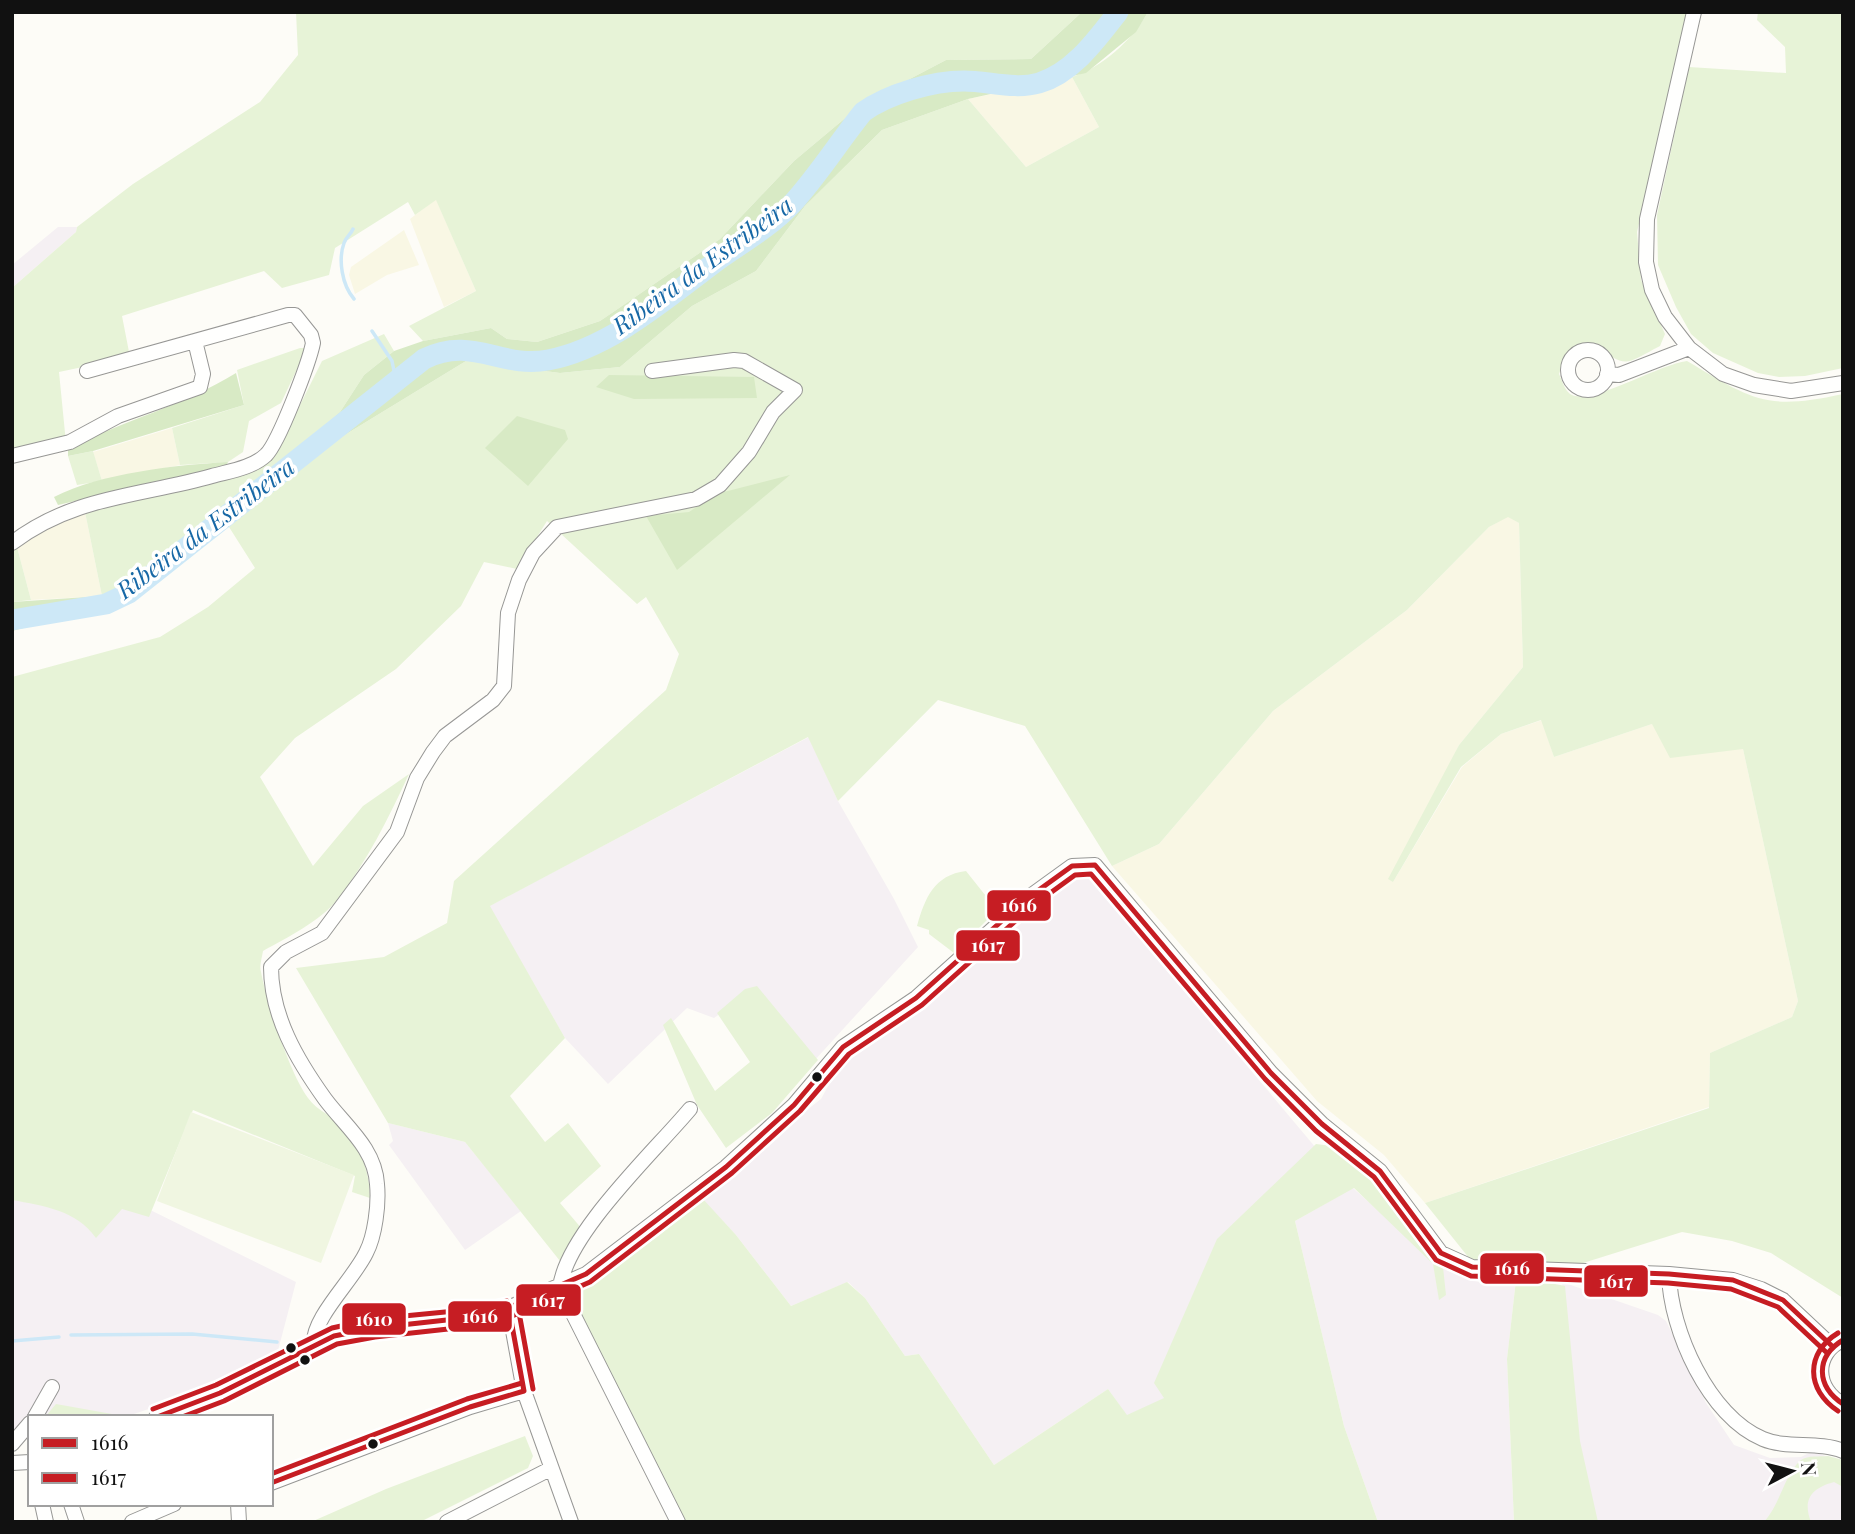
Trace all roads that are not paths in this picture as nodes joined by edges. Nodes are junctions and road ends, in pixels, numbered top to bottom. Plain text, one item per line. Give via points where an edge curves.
1 (1694, 12) edge
2 (195, 341) junction
3 (1689, 348) junction
4 (87, 371) dead end
5 (652, 371) dead end
6 (1607, 374) dead end
7 (1843, 383) edge
8 (12, 456) edge
9 (12, 542) edge
10 (690, 1109) dead end
11 (1669, 1274) junction
12 (560, 1288) junction
13 (509, 1309) junction
14 (1837, 1343) edge
15 (314, 1344) junction
16 (52, 1388) dead end
17 (524, 1391) junction
18 (1843, 1404) edge
19 (192, 1411) edge
20 (36, 1415) edge
21 (168, 1415) edge
22 (28, 1425) edge
23 (12, 1444) edge
24 (1843, 1451) edge
25 (550, 1469) junction
26 (273, 1482) edge
27 (169, 1506) edge
28 (132, 1522) edge
29 (447, 1522) edge
30 (571, 1522) edge
31 (678, 1522) edge

1 - 3 street via 1647,219 1646,262 1665,317
2 - 4 street
2 - 8 street via 204,374 200,387 118,415 70,442
2 - 9 street via 288,315 295,315 312,335 311,352 272,447 264,456 241,468 182,485 62,512
3 - 6 street via 1619,375
3 - 7 street via 1723,374 1764,388 1810,391
5 - 15 street via 734,360 767,372 795,390 773,412 749,452 720,485 696,499 557,527 533,553 508,613 504,685 494,701 445,736 433,752 407,800 397,832 322,933 286,952 271,967 271,994 290,1044 326,1100 360,1140 372,1160 377,1185 368,1251 317,1324
10 - 12 street via 586,1230 561,1274
11 - 12 street via 1472,1267 1448,1258 1380,1171 1322,1124 1271,1073 1095,865 1082,863 1025,900 916,998 843,1047 794,1105 726,1167 586,1274
11 - 14 street via 1733,1280 1761,1289
11 - 24 street via 1670,1301 1699,1372 1718,1406 1735,1424 1766,1441
12 - 13 street
12 - 31 street
13 - 15 street via 478,1318 349,1332
13 - 17 street
14 - 18 street via 1823,1359 1822,1382
15 - 19 street
16 - 20 street
17 - 25 street
17 - 26 street
19 - 21 street
22 - 23 street
25 - 29 street
25 - 30 street
27 - 28 street

